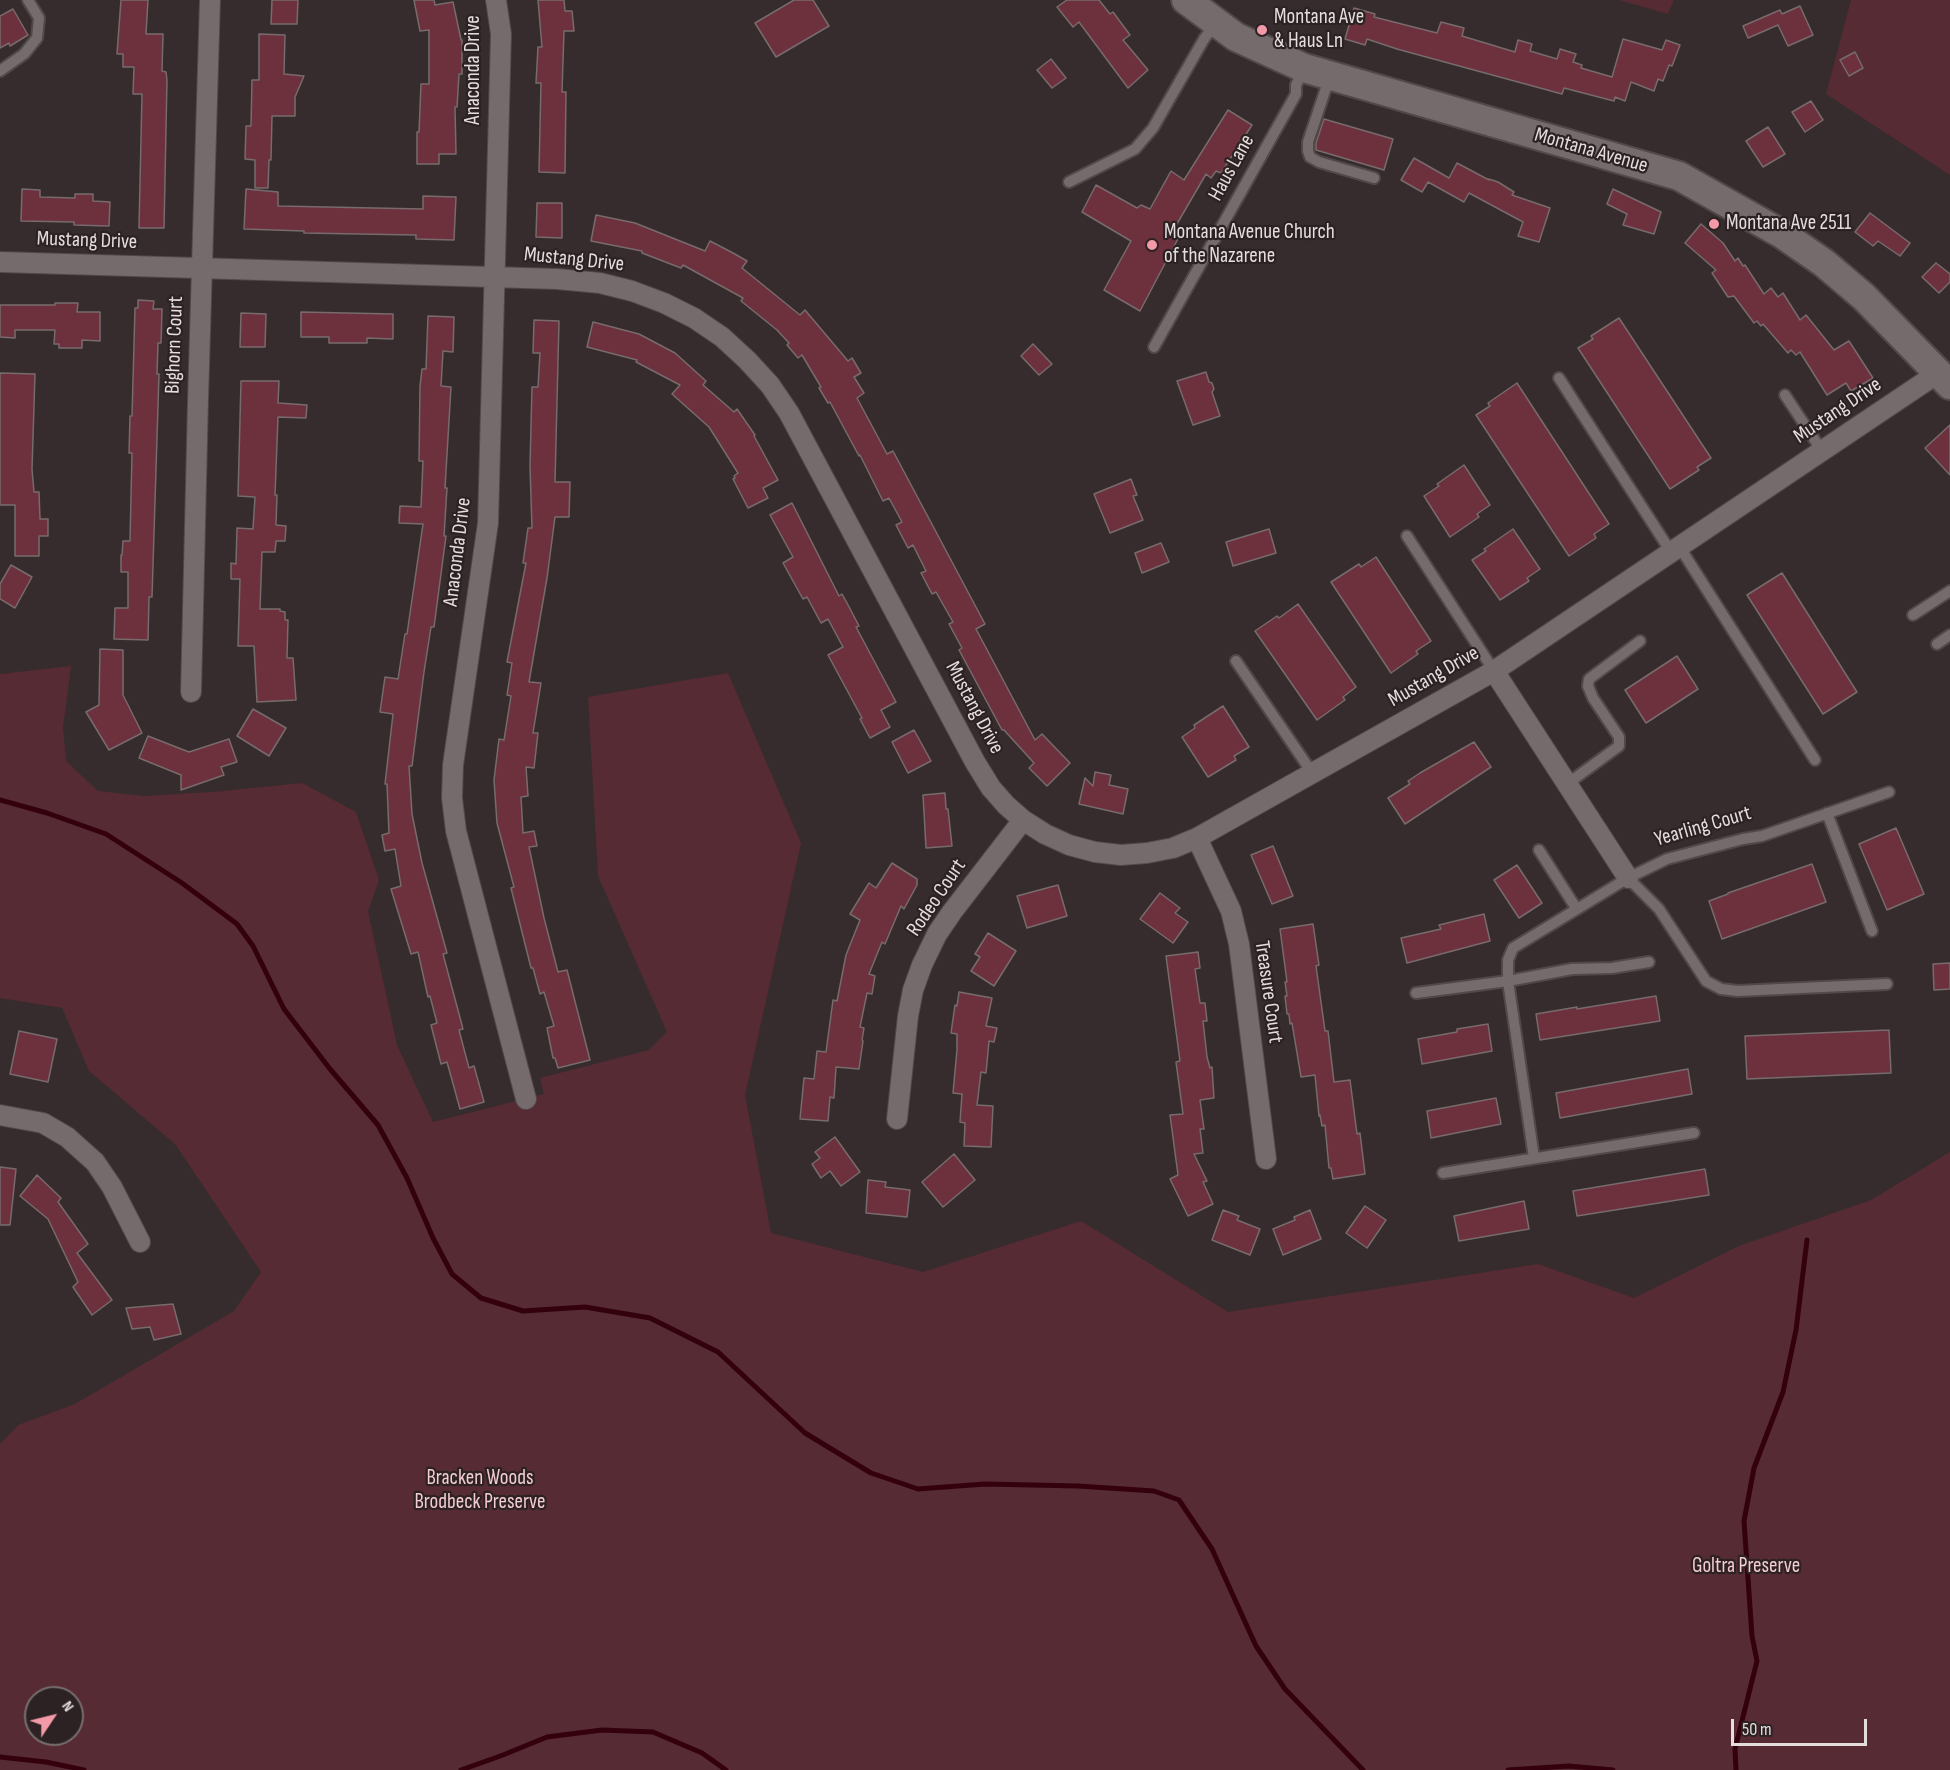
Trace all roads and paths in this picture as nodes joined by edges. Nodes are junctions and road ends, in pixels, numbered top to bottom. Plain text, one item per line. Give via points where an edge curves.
1 (28, 0) edge
2 (210, 0) edge
3 (496, 0) edge
4 (1186, 0) edge
5 (1216, 23) junction
6 (0, 71) edge
7 (1317, 72) junction
8 (1374, 178) dead end
9 (1070, 182) dead end
10 (0, 262) edge
11 (202, 268) junction
12 (494, 277) junction
13 (1154, 347) dead end
14 (1559, 378) dead end
15 (1944, 379) edge
16 (1785, 394) dead end
17 (1822, 451) junction
18 (1407, 536) dead end
19 (1675, 549) junction
20 (1950, 591) edge
21 (1913, 615) dead end
22 (1950, 635) edge
23 (1640, 641) dead end
24 (1937, 644) dead end
25 (1236, 661) dead end
26 (1494, 671) junction
27 (191, 692) dead end
28 (1815, 760) dead end
29 (1312, 774) junction
30 (1568, 784) junction
31 (1889, 792) dead end
32 (1827, 813) junction
33 (1023, 820) junction
34 (1197, 838) junction
35 (1539, 850) dead end
36 (1628, 878) junction
37 (1576, 908) junction
38 (1872, 931) dead end
39 (1649, 962) dead end
40 (1508, 981) junction
41 (1887, 984) dead end
42 (1416, 993) dead end
43 (526, 1099) dead end
44 (0, 1115) edge
45 (897, 1119) dead end
46 (1694, 1133) dead end
47 (1534, 1158) junction
48 (1266, 1159) dead end
49 (1443, 1173) dead end
50 (140, 1242) dead end

1 - 6 lane via 39,18 37,38 24,54
2 - 11 street, Bighorn Court
3 - 12 street, Anaconda Drive via 501,34
4 - 5 street, Montana Avenue
5 - 7 street, Montana Avenue via 1236,37
5 - 9 lane via 1153,128 1135,149
7 - 8 lane via 1308,142 1310,157
7 - 13 lane, Haus Lane via 1296,85 1296,94
7 - 15 street, Montana Avenue via 1679,176 1782,234 1824,263 1864,297
10 - 11 street, Mustang Drive
11 - 12 street, Mustang Drive
11 - 27 street, Bighorn Court
12 - 33 street, Mustang Drive via 600,283 633,291 694,318 747,360 789,413 975,762 991,788
12 - 43 street, Anaconda Drive via 488,523 453,765 452,798 456,831
14 - 19 lane
15 - 17 street, Mustang Drive
16 - 17 lane
17 - 19 street, Mustang Drive
18 - 26 lane
19 - 26 street, Mustang Drive
19 - 28 lane
20 - 21 lane
22 - 24 lane
23 - 30 lane via 1589,679 1593,698 1619,737 1619,746
25 - 29 lane
26 - 29 street, Mustang Drive
26 - 30 street
29 - 34 street, Mustang Drive
30 - 36 street
31 - 32 lane, Yearling Court
32 - 36 lane, Yearling Court via 1762,836 1667,859
32 - 38 lane
33 - 34 street, Mustang Drive via 1070,845 1112,854 1147,853
33 - 45 street, Rodeo Court via 952,912 922,965 908,1016
34 - 48 street, Treasure Court via 1230,911 1239,944
35 - 37 lane
36 - 37 lane, Yearling Court
36 - 41 lane via 1659,909 1706,981 1721,989
37 - 40 lane, Yearling Court via 1513,948 1508,960
39 - 40 lane via 1572,969
40 - 42 lane
40 - 47 lane, Yearling Court
44 - 50 street via 43,1123 68,1137 95,1162
46 - 47 lane
47 - 49 lane

